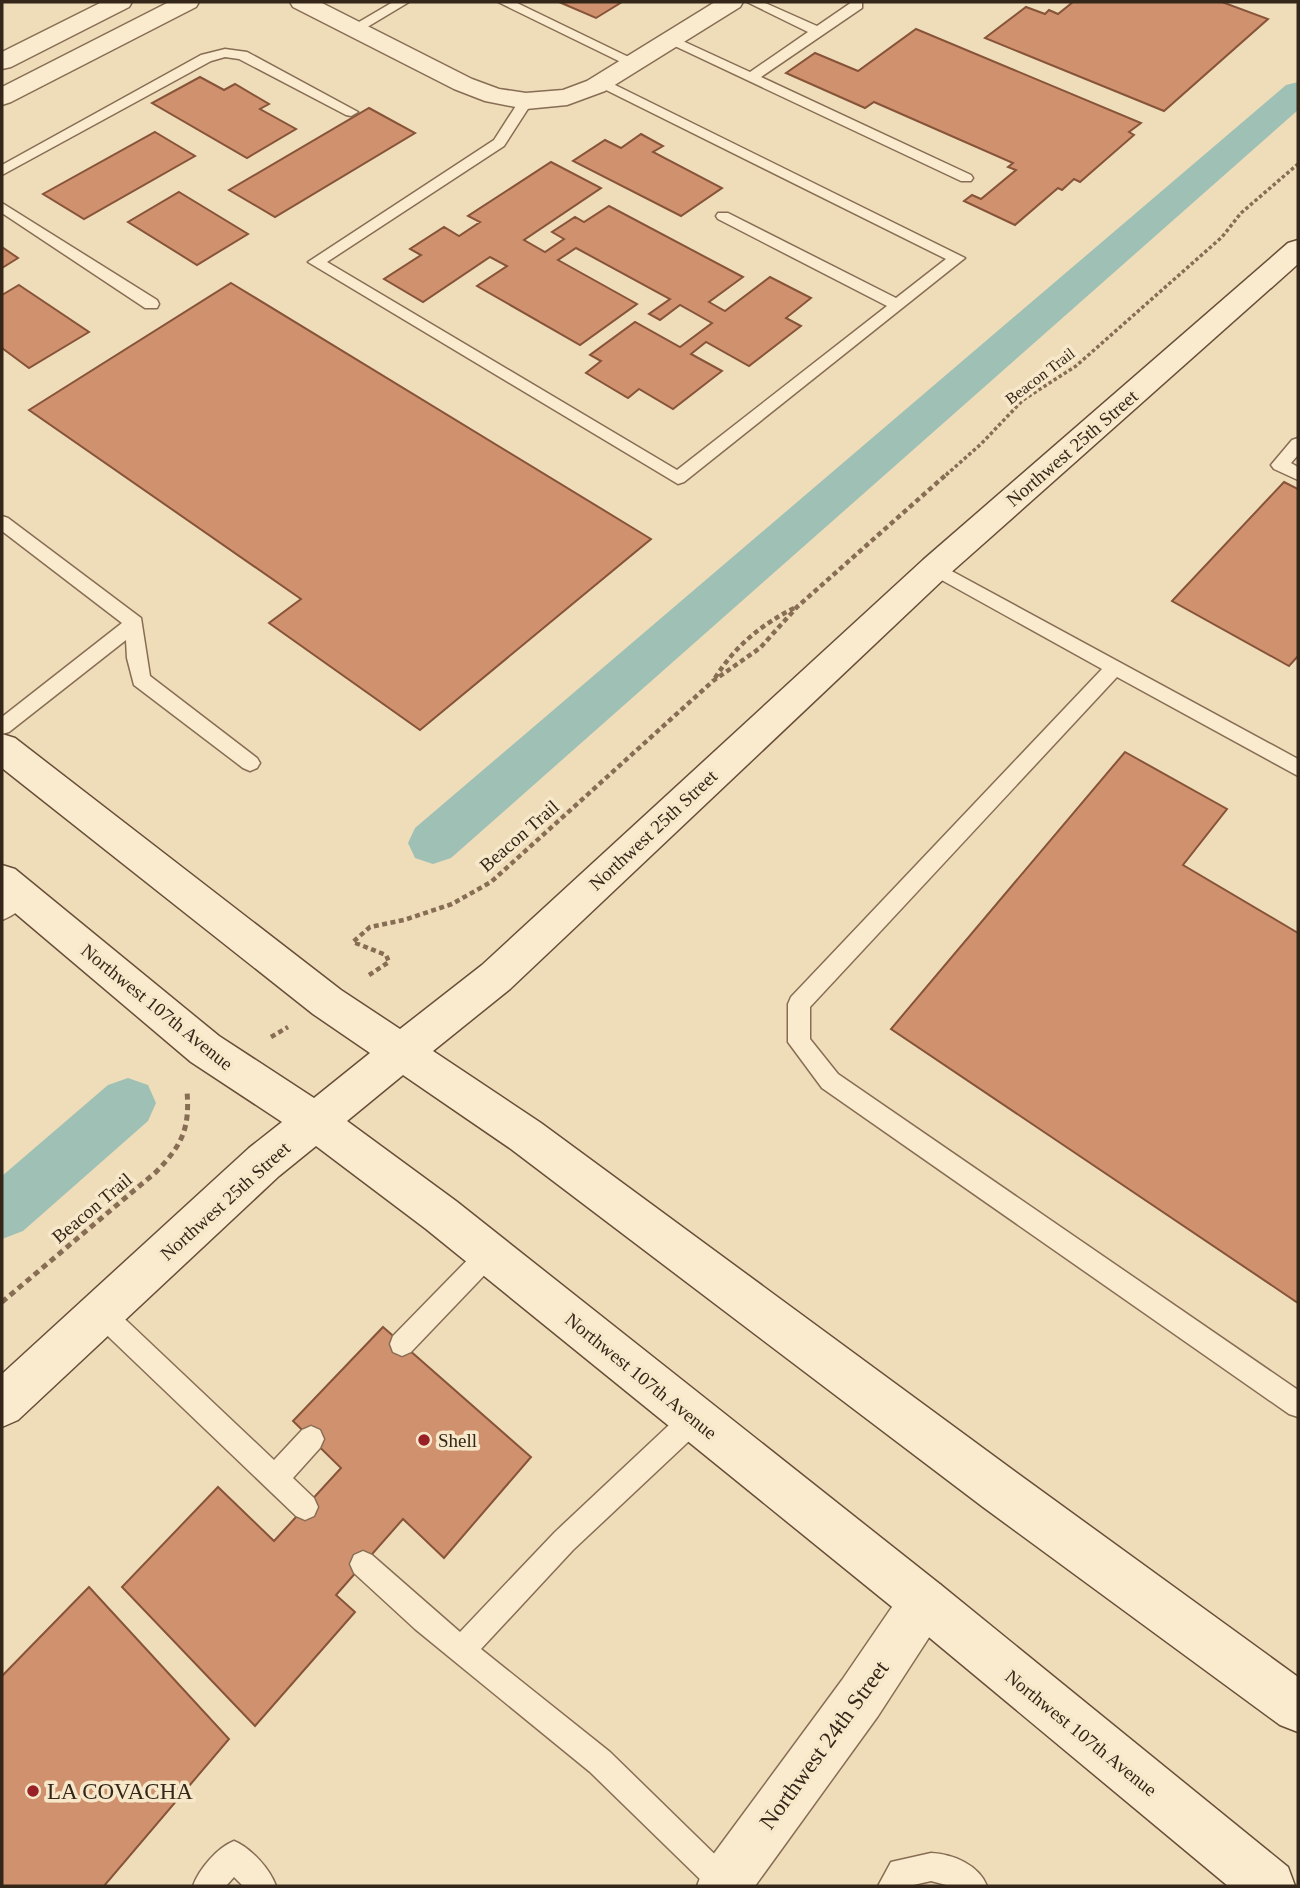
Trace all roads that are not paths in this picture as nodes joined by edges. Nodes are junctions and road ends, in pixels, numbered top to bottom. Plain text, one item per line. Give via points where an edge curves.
1 (120, 2) edge
2 (187, 2) edge
3 (302, 2) edge
4 (402, 2) edge
5 (505, 2) edge
6 (731, 2) edge
7 (754, 2) edge
8 (857, 5) dead end
9 (354, 29) junction
10 (818, 32) junction
11 (669, 40) junction
12 (2, 62) edge
13 (634, 63) junction
14 (751, 78) junction
15 (603, 83) junction
16 (2, 97) edge
17 (536, 101) junction
18 (351, 112) dead end
19 (2, 171) edge
20 (966, 178) dead end
21 (2, 207) edge
22 (723, 216) dead end
23 (1294, 258) edge
24 (151, 304) dead end
25 (898, 305) junction
26 (1298, 444) edge
27 (1298, 474) edge
28 (2, 523) edge
29 (935, 568) junction
30 (135, 623) junction
31 (1115, 667) junction
32 (2, 727) edge
33 (2, 748) edge
34 (250, 763) dead end
35 (1298, 768) edge
36 (8, 896) edge
37 (403, 1053) junction
38 (316, 1122) junction
39 (489, 1254) junction
40 (101, 1313) junction
41 (402, 1344) dead end
42 (2, 1404) edge
43 (1298, 1405) edge
44 (694, 1419) junction
45 (311, 1439) dead end
46 (275, 1478) junction
47 (305, 1507) dead end
48 (363, 1563) dead end
49 (923, 1602) junction
50 (462, 1650) junction
51 (1298, 1707) edge
52 (1248, 1879) edge
53 (724, 1885) edge
54 (207, 1886) edge
55 (262, 1886) edge
56 (892, 1886) edge
57 (974, 1886) edge

1 - 12 main road
2 - 16 main road
3 - 9 main road
4 - 9 lane
5 - 13 lane
6 - 11 main road
7 - 10 lane
8 - 10 lane
9 - 17 main road via 463,85 494,96
10 - 14 lane
11 - 13 main road
11 - 14 lane
13 - 15 main road
14 - 20 lane
15 - 17 main road via 576,94
15 - 25 lane via 957,258
17 - 25 lane via 499,143 316,262 678,478
18 - 19 lane via 242,55 225,53 206,58
21 - 24 lane
22 - 25 lane
23 - 29 main road, Northwest 25th Street
26 - 27 lane via 1279,465
28 - 30 lane
29 - 31 lane
29 - 37 main road, Northwest 25th Street via 496,976
30 - 32 lane
30 - 34 lane via 141,680
31 - 35 lane
31 - 43 lane via 799,1004 799,1042 830,1081
33 - 37 main road via 295,978
36 - 38 main road, Northwest 107th Avenue via 205,1049
37 - 38 main road, Northwest 25th Street
37 - 51 main road via 526,1136
38 - 39 main road, Northwest 107th Avenue
38 - 40 main road, Northwest 25th Street via 264,1162
39 - 41 lane
39 - 44 main road, Northwest 107th Avenue
40 - 42 main road, Northwest 25th Street
40 - 46 lane
44 - 49 main road, Northwest 107th Avenue
44 - 50 lane via 564,1541
45 - 46 lane
46 - 47 lane
48 - 50 lane
49 - 52 main road, Northwest 107th Avenue
49 - 53 main road, Northwest 24th Street
50 - 53 lane via 600,1762
54 - 55 lane via 234,1855
56 - 57 lane via 901,1872 931,1865 962,1876

